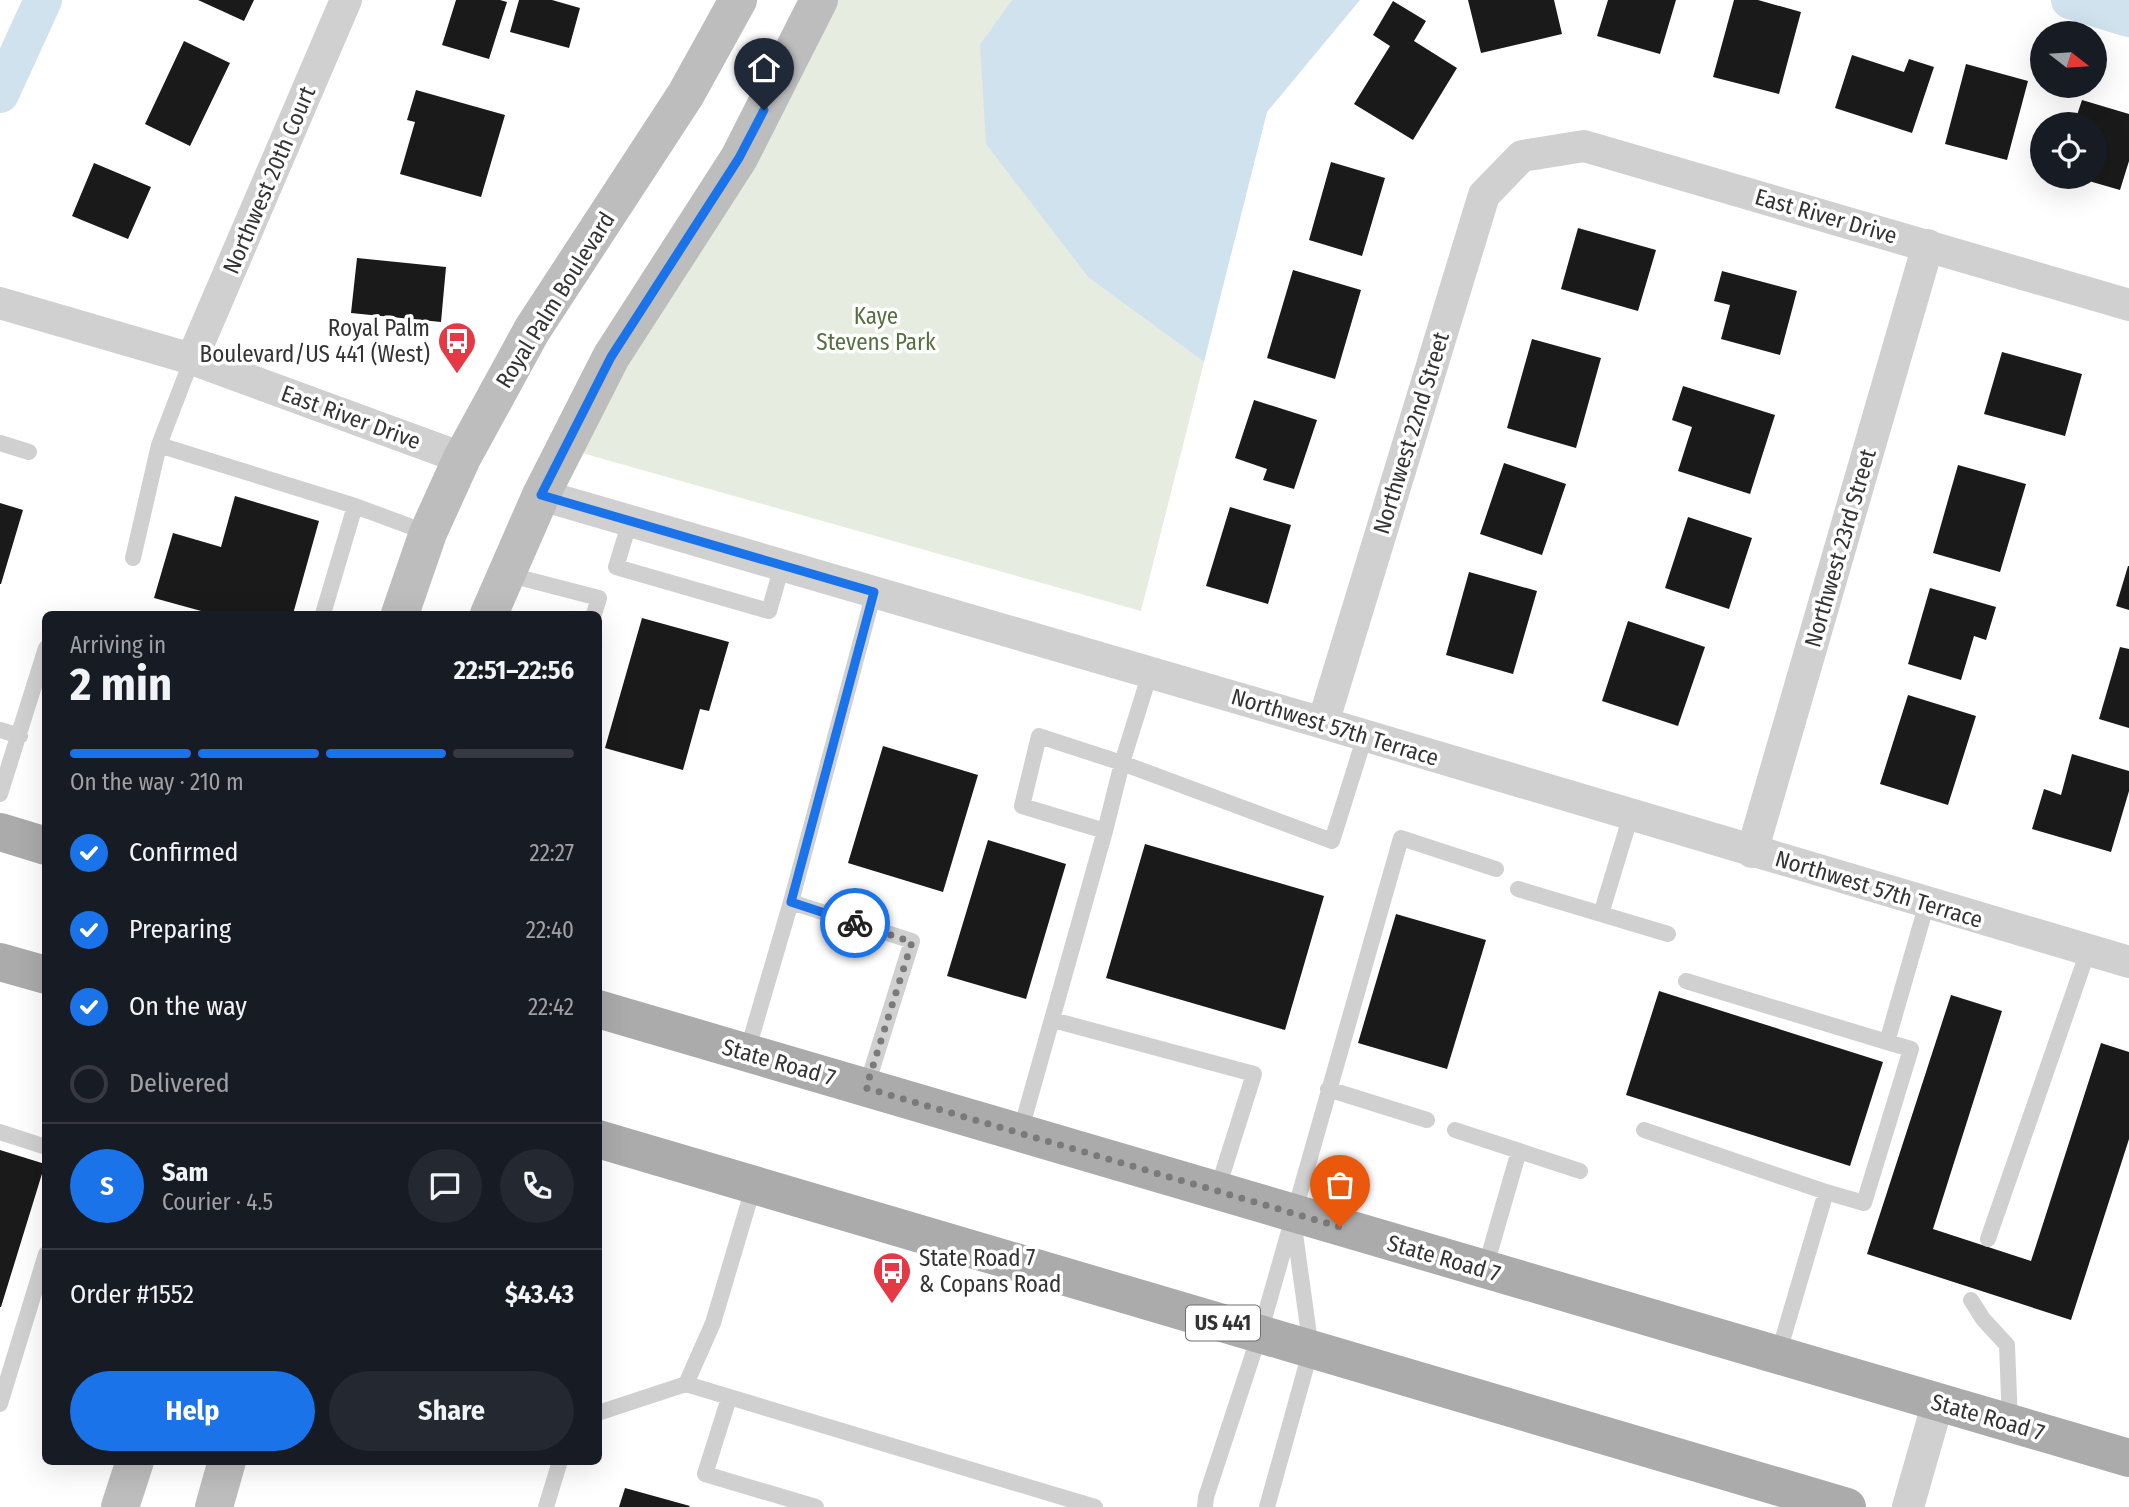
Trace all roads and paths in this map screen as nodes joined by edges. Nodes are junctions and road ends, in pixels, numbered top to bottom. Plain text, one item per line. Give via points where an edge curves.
1 (346, 0) edge
2 (738, 0) edge
3 (819, 0) edge
4 (1522, 156) joint
5 (1928, 245) junction
6 (0, 303) edge
7 (2129, 305) edge
8 (192, 359) junction
9 (0, 443) edge
10 (159, 445) junction
11 (29, 452) dead end
12 (461, 457) junction
13 (541, 495) junction
14 (355, 506) junction
15 (630, 521) junction
16 (428, 533) junction
17 (133, 558) dead end
18 (782, 566) junction
19 (506, 574) junction
20 (874, 592) junction
21 (324, 611) edge
22 (401, 611) edge
23 (490, 611) edge
24 (595, 611) edge
25 (42, 662) edge
26 (1150, 673) junction
27 (1323, 723) junction
28 (0, 730) edge
29 (20, 736) junction
30 (1365, 736) junction
31 (1122, 763) junction
32 (0, 794) edge
33 (1631, 815) junction
34 (1105, 831) junction
35 (0, 832) edge
36 (42, 845) edge
37 (1752, 852) junction
38 (1496, 869) dead end
39 (1518, 889) dead end
40 (791, 902) junction
41 (1927, 903) junction
42 (1601, 914) junction
43 (1668, 934) dead end
44 (2088, 951) junction
45 (0, 962) edge
46 (2129, 962) edge
47 (42, 974) edge
48 (1686, 981) dead end
49 (602, 1010) edge
50 (1053, 1020) junction
51 (1887, 1042) junction
52 (747, 1053) junction
53 (866, 1088) junction
54 (1328, 1089) junction
55 (1427, 1120) dead end
56 (1455, 1130) dead end
57 (1644, 1130) dead end
58 (0, 1132) edge
59 (1020, 1133) junction
60 (602, 1140) edge
61 (42, 1146) edge
62 (1519, 1151) junction
63 (1580, 1171) dead end
64 (754, 1185) junction
65 (1217, 1191) junction
66 (1826, 1192) junction
67 (1292, 1213) junction
68 (1988, 1239) dead end
69 (42, 1267) edge
70 (1485, 1269) junction
71 (1971, 1300) dead end
72 (1260, 1333) junction
73 (1311, 1349) junction
74 (1778, 1355) junction
75 (686, 1384) junction
76 (729, 1398) junction
77 (1938, 1402) junction
78 (0, 1404) edge
79 (602, 1412) edge
80 (2010, 1423) junction
81 (2129, 1458) edge
82 (134, 1465) edge
83 (227, 1465) edge
84 (559, 1465) edge
85 (120, 1507) edge
86 (214, 1507) edge
87 (546, 1507) edge
88 (816, 1507) edge
89 (1095, 1507) edge
90 (1205, 1507) edge
91 (1267, 1507) edge
92 (1847, 1507) edge
93 (1908, 1507) edge

1 - 8 street, Northwest 20th Court
2 - 12 main road, Royal Palm Boulevard via 686,94 532,330
3 - 13 main road via 739,158 611,357
4 - 5 street, East River Drive via 1584,146
4 - 27 street, Northwest 22nd Street via 1484,195
5 - 7 street, East River Drive
5 - 37 street, Northwest 23rd Street
6 - 8 street, East River Drive
8 - 10 lane
8 - 12 street, East River Drive
9 - 11 lane
10 - 14 lane
10 - 17 lane
12 - 16 main road, Royal Palm Boulevard
13 - 15 street, Northwest 57th Terrace
13 - 19 main road
14 - 16 lane
14 - 21 lane
15 - 18 street, Northwest 57th Terrace
15 - 18 lane via 616,567 769,611
16 - 22 main road, Royal Palm Boulevard
18 - 20 street, Northwest 57th Terrace
19 - 23 main road
19 - 24 lane via 599,598
20 - 26 street, Northwest 57th Terrace
20 - 40 lane
25 - 29 lane
26 - 27 street, Northwest 57th Terrace
26 - 31 lane
27 - 30 street, Northwest 57th Terrace
28 - 29 lane
29 - 32 lane
30 - 31 lane via 1332,841
30 - 33 street, Northwest 57th Terrace
31 - 34 lane
31 - 34 lane via 1039,736 1022,806
33 - 37 street, Northwest 57th Terrace
33 - 42 lane
34 - 50 lane
35 - 36 main road
37 - 41 street, Northwest 57th Terrace
38 - 54 lane via 1401,838
39 - 42 lane
40 - 52 lane
40 - 53 lane via 912,942
41 - 44 street, Northwest 57th Terrace
41 - 51 lane
42 - 43 lane
44 - 46 street, Northwest 57th Terrace
44 - 68 lane
45 - 47 main road
48 - 51 lane
49 - 52 main road, State Road 7
50 - 59 lane
50 - 65 lane via 1254,1074
51 - 66 lane via 1911,1049 1864,1203
52 - 53 main road, State Road 7
53 - 59 main road, State Road 7
54 - 55 lane
54 - 67 lane
56 - 62 lane
57 - 66 lane
58 - 61 lane
59 - 65 main road, State Road 7
60 - 64 main road, US 441
62 - 63 lane
62 - 70 lane
64 - 72 main road, US 441
64 - 75 lane via 713,1323
65 - 67 main road, State Road 7
66 - 74 lane
67 - 70 main road, State Road 7
67 - 72 lane
67 - 73 lane
69 - 78 lane
70 - 74 main road, State Road 7
71 - 80 lane via 2007,1345
72 - 73 main road, US 441
72 - 90 lane
73 - 91 lane
73 - 92 main road, US 441
74 - 77 main road, State Road 7
75 - 76 lane
75 - 79 lane
76 - 88 lane via 705,1474
76 - 89 lane
77 - 80 main road, State Road 7
77 - 93 street
80 - 81 main road, State Road 7
82 - 85 main road
83 - 86 main road
84 - 87 lane

